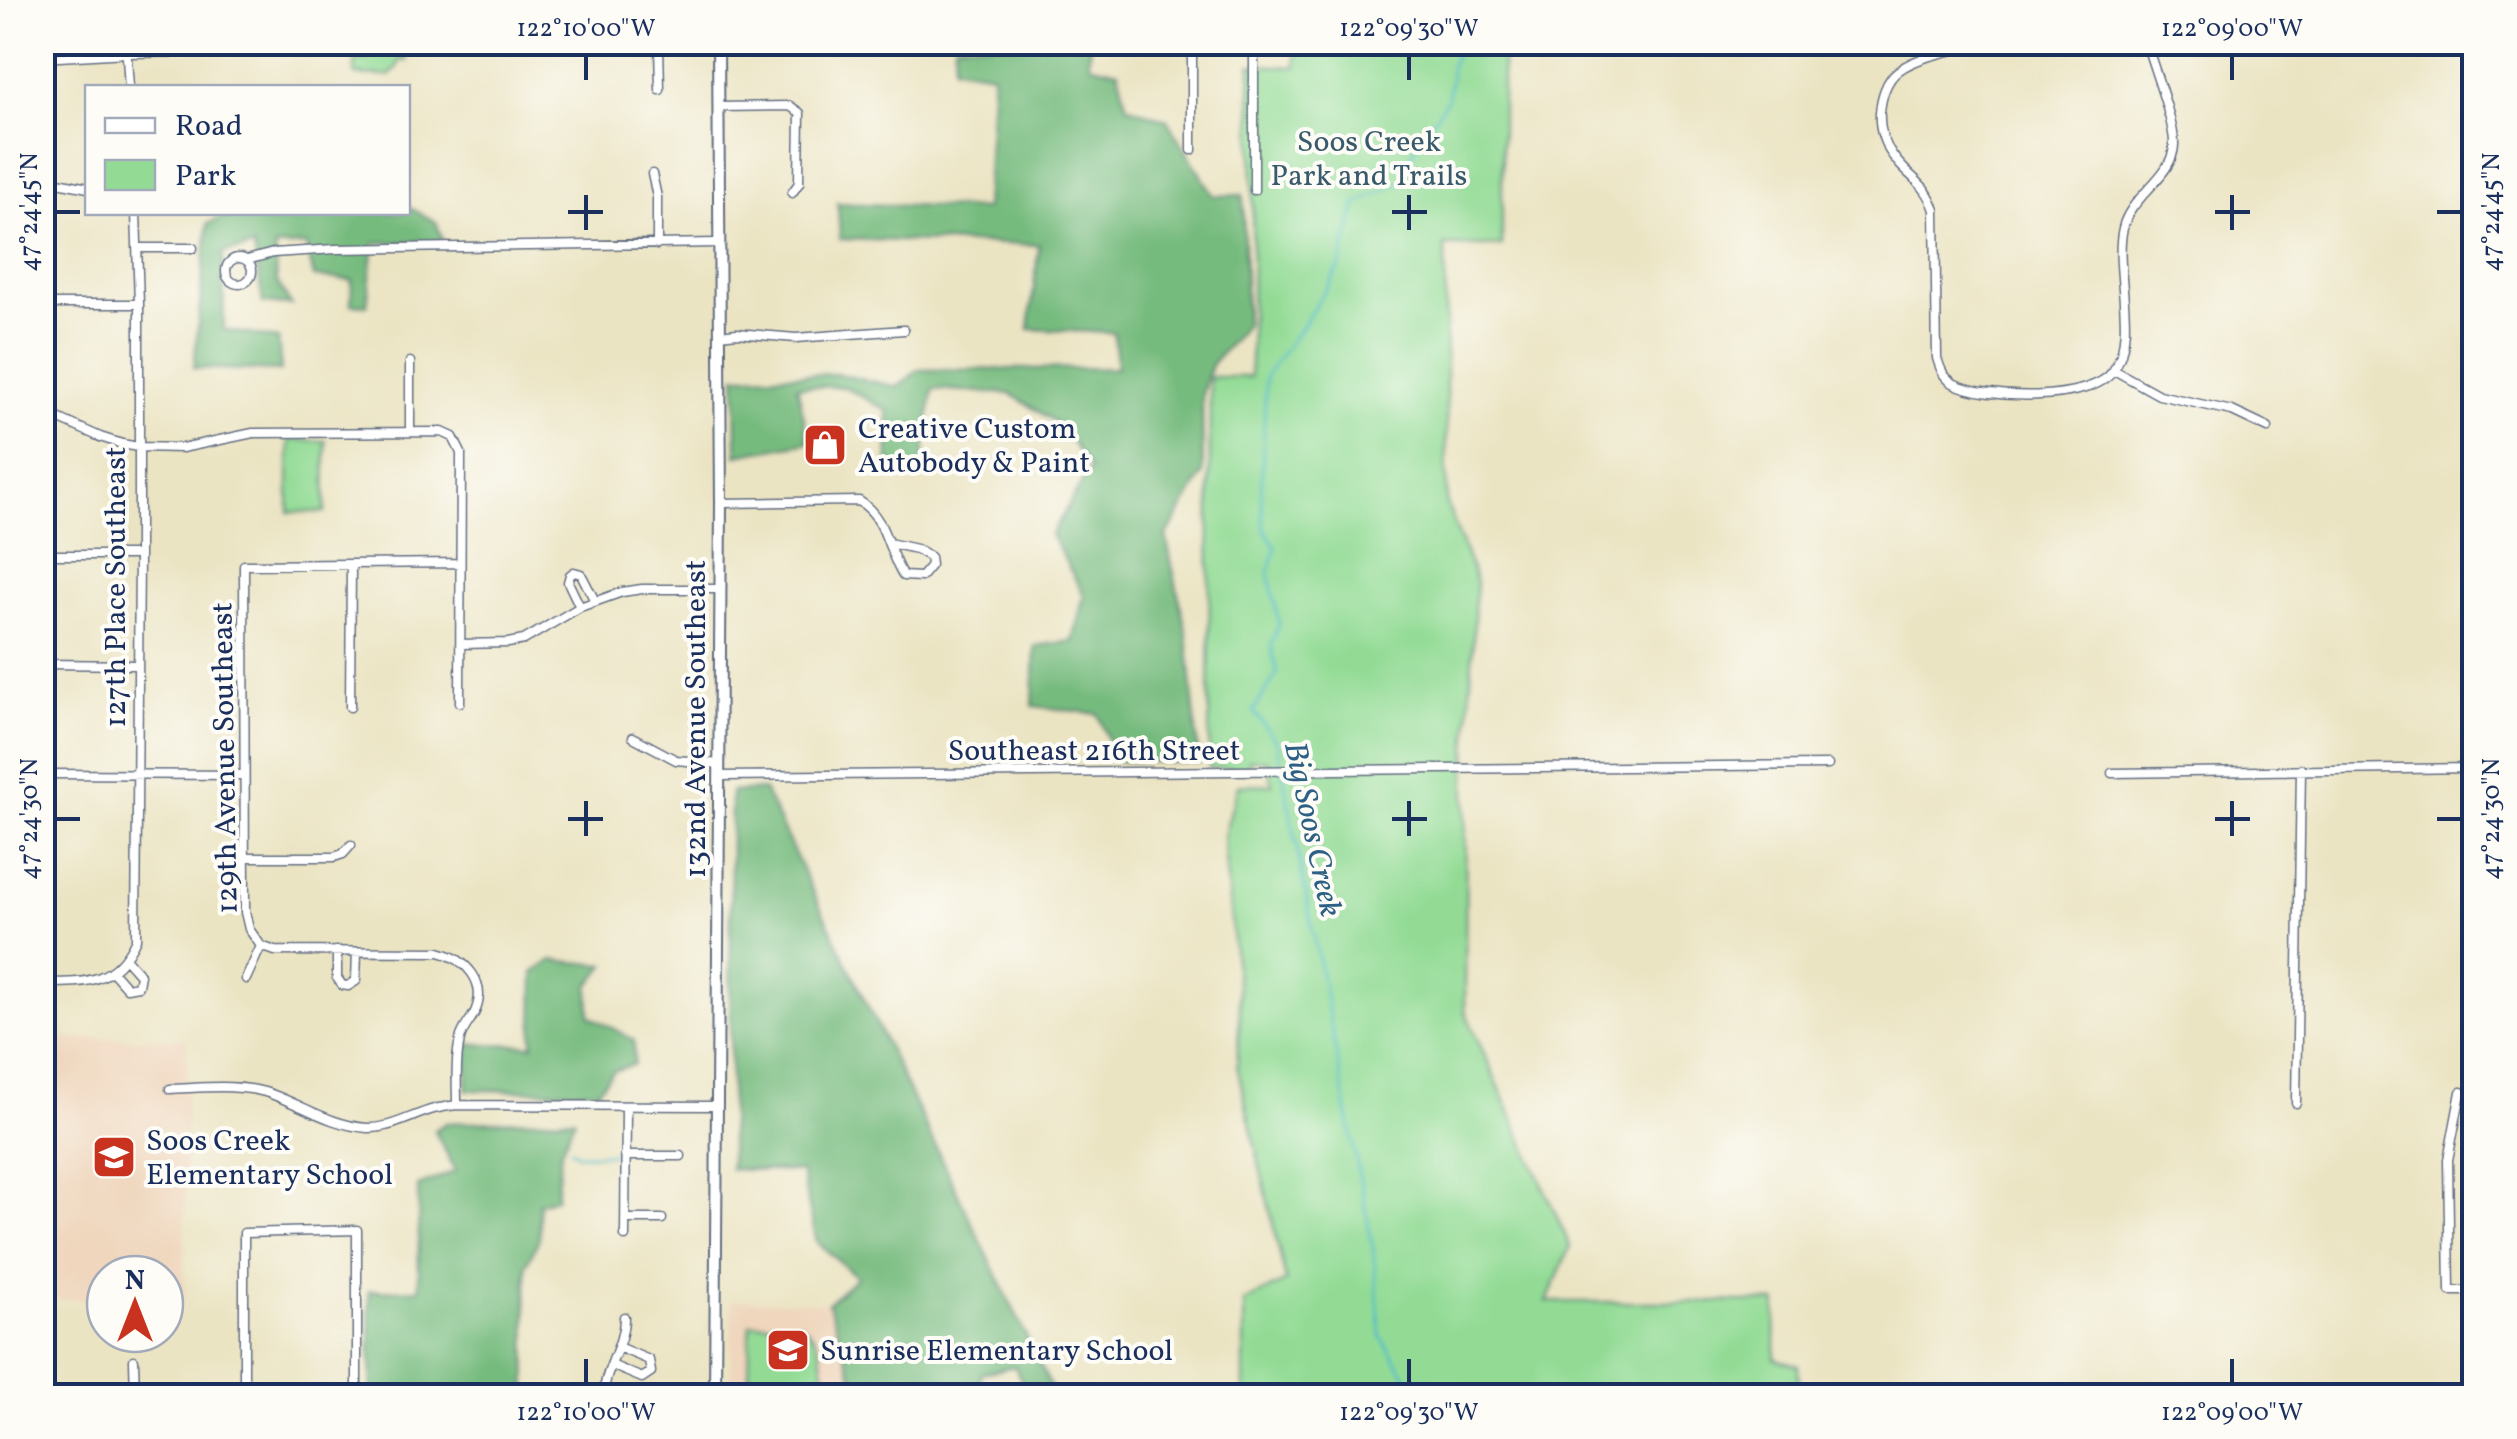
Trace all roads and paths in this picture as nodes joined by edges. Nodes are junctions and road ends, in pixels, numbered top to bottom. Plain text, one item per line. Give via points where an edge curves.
1 (218, 42) edge
2 (659, 42) edge
3 (718, 42) edge
4 (1192, 42) edge
5 (1254, 42) edge
6 (1986, 42) edge
7 (2146, 42) edge
8 (126, 48) edge
9 (42, 58) edge
10 (129, 85) edge
11 (660, 90) dead end
12 (718, 107) junction
13 (1192, 150) dead end
14 (652, 174) dead end
15 (53, 181) dead end
16 (85, 187) edge
17 (1254, 190) dead end
18 (792, 193) dead end
19 (136, 215) edge
20 (718, 244) junction
21 (657, 245) junction
22 (138, 248) junction
23 (193, 248) dead end
24 (247, 260) dead end
25 (42, 304) edge
26 (139, 304) junction
27 (904, 330) dead end
28 (719, 335) junction
29 (410, 362) dead end
30 (2114, 370) junction
31 (2474, 392) edge
32 (42, 411) edge
33 (2268, 428) dead end
34 (410, 432) junction
35 (138, 446) junction
36 (721, 502) junction
37 (2471, 502) edge
38 (2474, 513) edge
39 (889, 543) junction
40 (42, 555) edge
41 (139, 555) junction
42 (460, 563) junction
43 (351, 564) junction
44 (721, 589) junction
45 (595, 601) junction
46 (580, 607) junction
47 (460, 644) junction
48 (42, 664) edge
49 (138, 665) junction
50 (460, 702) dead end
51 (350, 706) dead end
52 (633, 737) dead end
53 (1828, 765) dead end
54 (2474, 768) edge
55 (720, 770) junction
56 (2301, 770) junction
57 (2112, 773) dead end
58 (42, 774) edge
59 (138, 774) junction
60 (244, 775) junction
61 (351, 845) dead end
62 (244, 857) junction
63 (261, 946) junction
64 (337, 952) junction
65 (357, 952) junction
66 (246, 979) dead end
67 (42, 983) edge
68 (170, 1089) dead end
69 (2461, 1092) dead end
70 (2296, 1102) dead end
71 (457, 1106) junction
72 (626, 1106) junction
73 (717, 1106) junction
74 (625, 1156) junction
75 (681, 1156) dead end
76 (625, 1219) junction
77 (662, 1219) dead end
78 (625, 1236) dead end
79 (2474, 1291) edge
80 (624, 1317) dead end
81 (618, 1347) junction
82 (134, 1360) dead end
83 (610, 1365) junction
84 (135, 1396) edge
85 (244, 1396) edge
86 (357, 1396) edge
87 (603, 1396) edge
88 (715, 1396) edge

1 - 8 street via 198,52
2 - 11 street
3 - 12 main road, 132nd Avenue Southeast
4 - 13 street
5 - 17 street
6 - 30 street via 1898,71 1881,104 1884,144 1920,182 1935,210 1941,372 1953,383 2016,396 2089,387
7 - 30 street via 2174,145 2166,168 2125,217 2125,330
8 - 9 street
8 - 10 street
12 - 18 street via 790,106 800,113 799,183
12 - 20 main road, 132nd Avenue Southeast
14 - 21 street
15 - 16 street
19 - 22 street, 127th Place Southeast
20 - 21 street
20 - 28 main road, 132nd Avenue Southeast
21 - 24 street via 273,252
22 - 23 street
22 - 26 street, 127th Place Southeast
25 - 26 street
26 - 35 street, 127th Place Southeast
27 - 28 street via 796,338
28 - 36 main road, 132nd Avenue Southeast
29 - 34 street
30 - 33 street via 2159,395 2232,411
31 - 37 street via 2468,406
32 - 35 street
34 - 35 street via 254,433 182,448
34 - 42 street via 442,432 461,453
35 - 41 street, 127th Place Southeast
36 - 39 street via 859,501 872,509
36 - 44 main road, 132nd Avenue Southeast
37 - 38 street
39 - 39 street via 903,576 921,577 931,565 916,549
40 - 41 street
41 - 49 street, 127th Place Southeast
42 - 43 street
42 - 47 street
43 - 51 street
43 - 60 street, 129th Avenue Southeast via 244,564
44 - 45 street via 642,589
44 - 55 main road, 132nd Avenue Southeast
45 - 46 street
45 - 46 street via 574,572 568,582
46 - 47 street via 524,640
47 - 50 street
48 - 49 street
49 - 59 street, 127th Place Southeast
52 - 55 street, Southeast 216th Street via 676,760
53 - 55 street, Southeast 216th Street
54 - 56 street
55 - 73 main road, 132nd Avenue Southeast
56 - 57 street
56 - 70 street
58 - 59 street
59 - 60 street
59 - 67 street, 127th Place Southeast via 136,939 119,965 81,983
60 - 62 street, 129th Avenue Southeast
61 - 62 street via 334,857
62 - 63 street, 129th Avenue Southeast via 245,912
63 - 64 street
63 - 66 street
64 - 65 street
64 - 65 street via 337,978 348,986 356,980
65 - 71 street via 439,952 473,973 475,1012 459,1044
68 - 71 street via 269,1093 319,1117 373,1128
69 - 79 street via 2448,1160 2450,1291
71 - 72 street
72 - 73 street
72 - 74 street
73 - 88 main road, 132nd Avenue Southeast
74 - 75 street
74 - 76 street
76 - 77 street
76 - 78 street
80 - 81 street
81 - 83 street
81 - 83 street via 649,1360 651,1372 642,1378
82 - 84 street
83 - 87 street
85 - 86 street via 244,1233 357,1230

